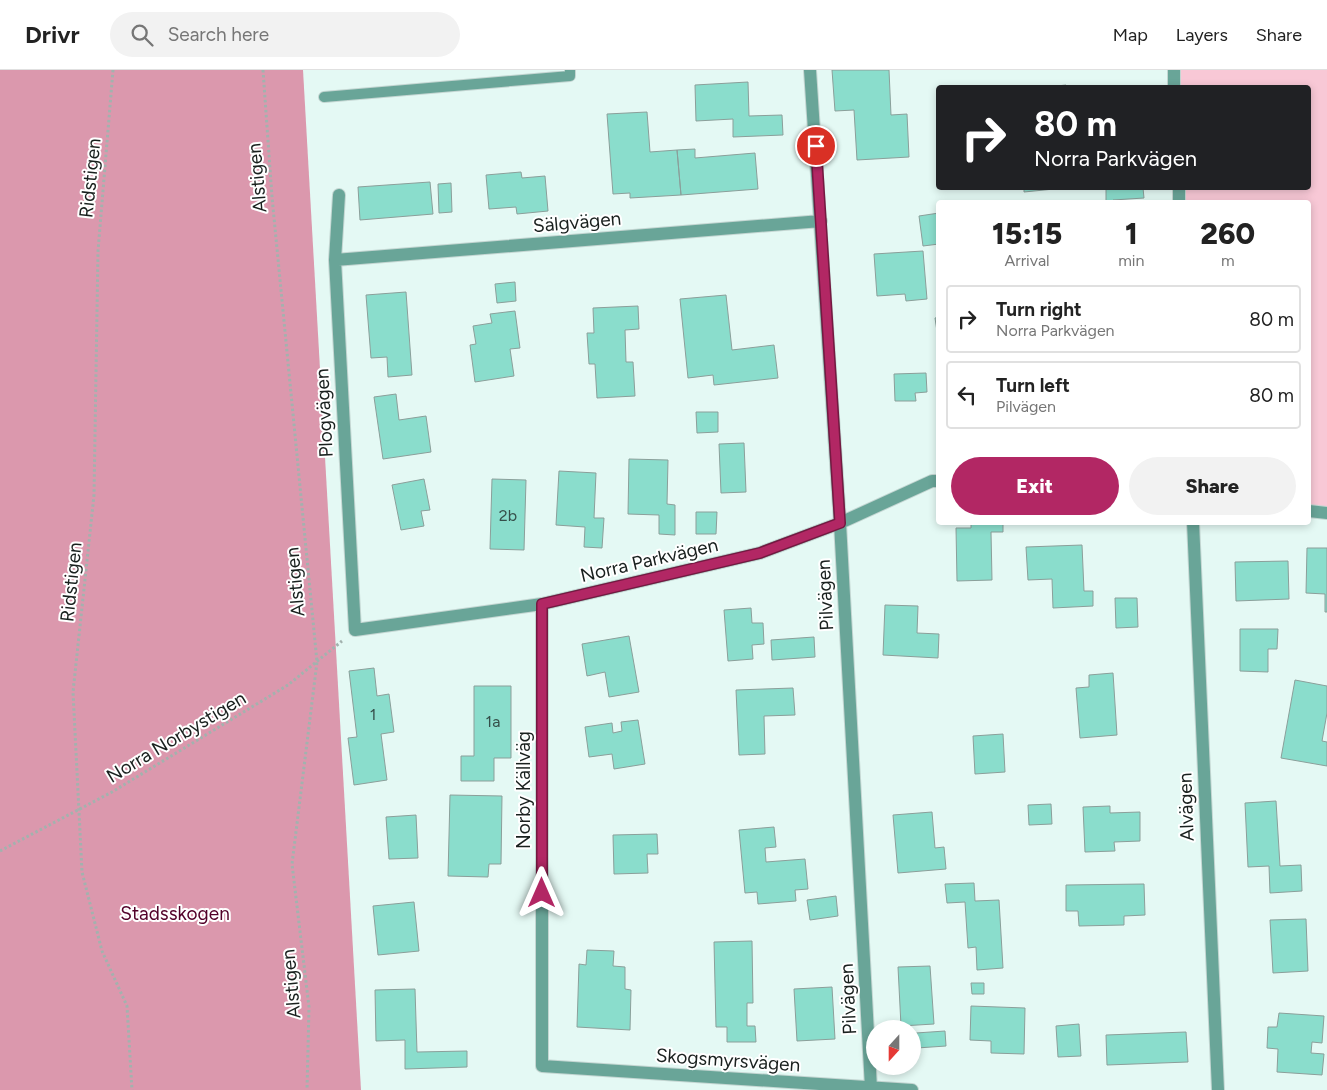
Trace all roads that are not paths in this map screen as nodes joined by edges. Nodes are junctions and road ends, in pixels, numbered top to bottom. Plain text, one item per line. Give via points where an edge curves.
1 (570, 70) edge
2 (810, 70) edge
3 (1174, 70) edge
4 (1174, 85) edge
5 (324, 97) dead end
6 (340, 195) dead end
7 (821, 221) junction
8 (335, 260) junction
9 (936, 481) edge
10 (1311, 511) edge
11 (1327, 513) edge
12 (840, 523) junction
13 (1193, 525) edge
14 (542, 604) junction
15 (355, 630) joint
16 (542, 1066) joint
17 (871, 1088) junction
18 (912, 1090) edge
19 (1218, 1090) edge

1 - 5 lane via 570,76
2 - 7 street, Pilvägen
3 - 4 street
6 - 8 street, Plogvägen
7 - 8 street, Sälgvägen
7 - 12 street, Pilvägen
8 - 15 street, Plogvägen
9 - 12 street, Norra Parkvägen
10 - 11 street
12 - 14 street, Norra Parkvägen via 760,553
12 - 17 street, Pilvägen
13 - 19 street, Alvägen
14 - 15 street, Norra Parkvägen
14 - 16 street, Norby Källväg
16 - 17 street, Skogsmyrsvägen
17 - 18 street, Skogsmyrsvägen

